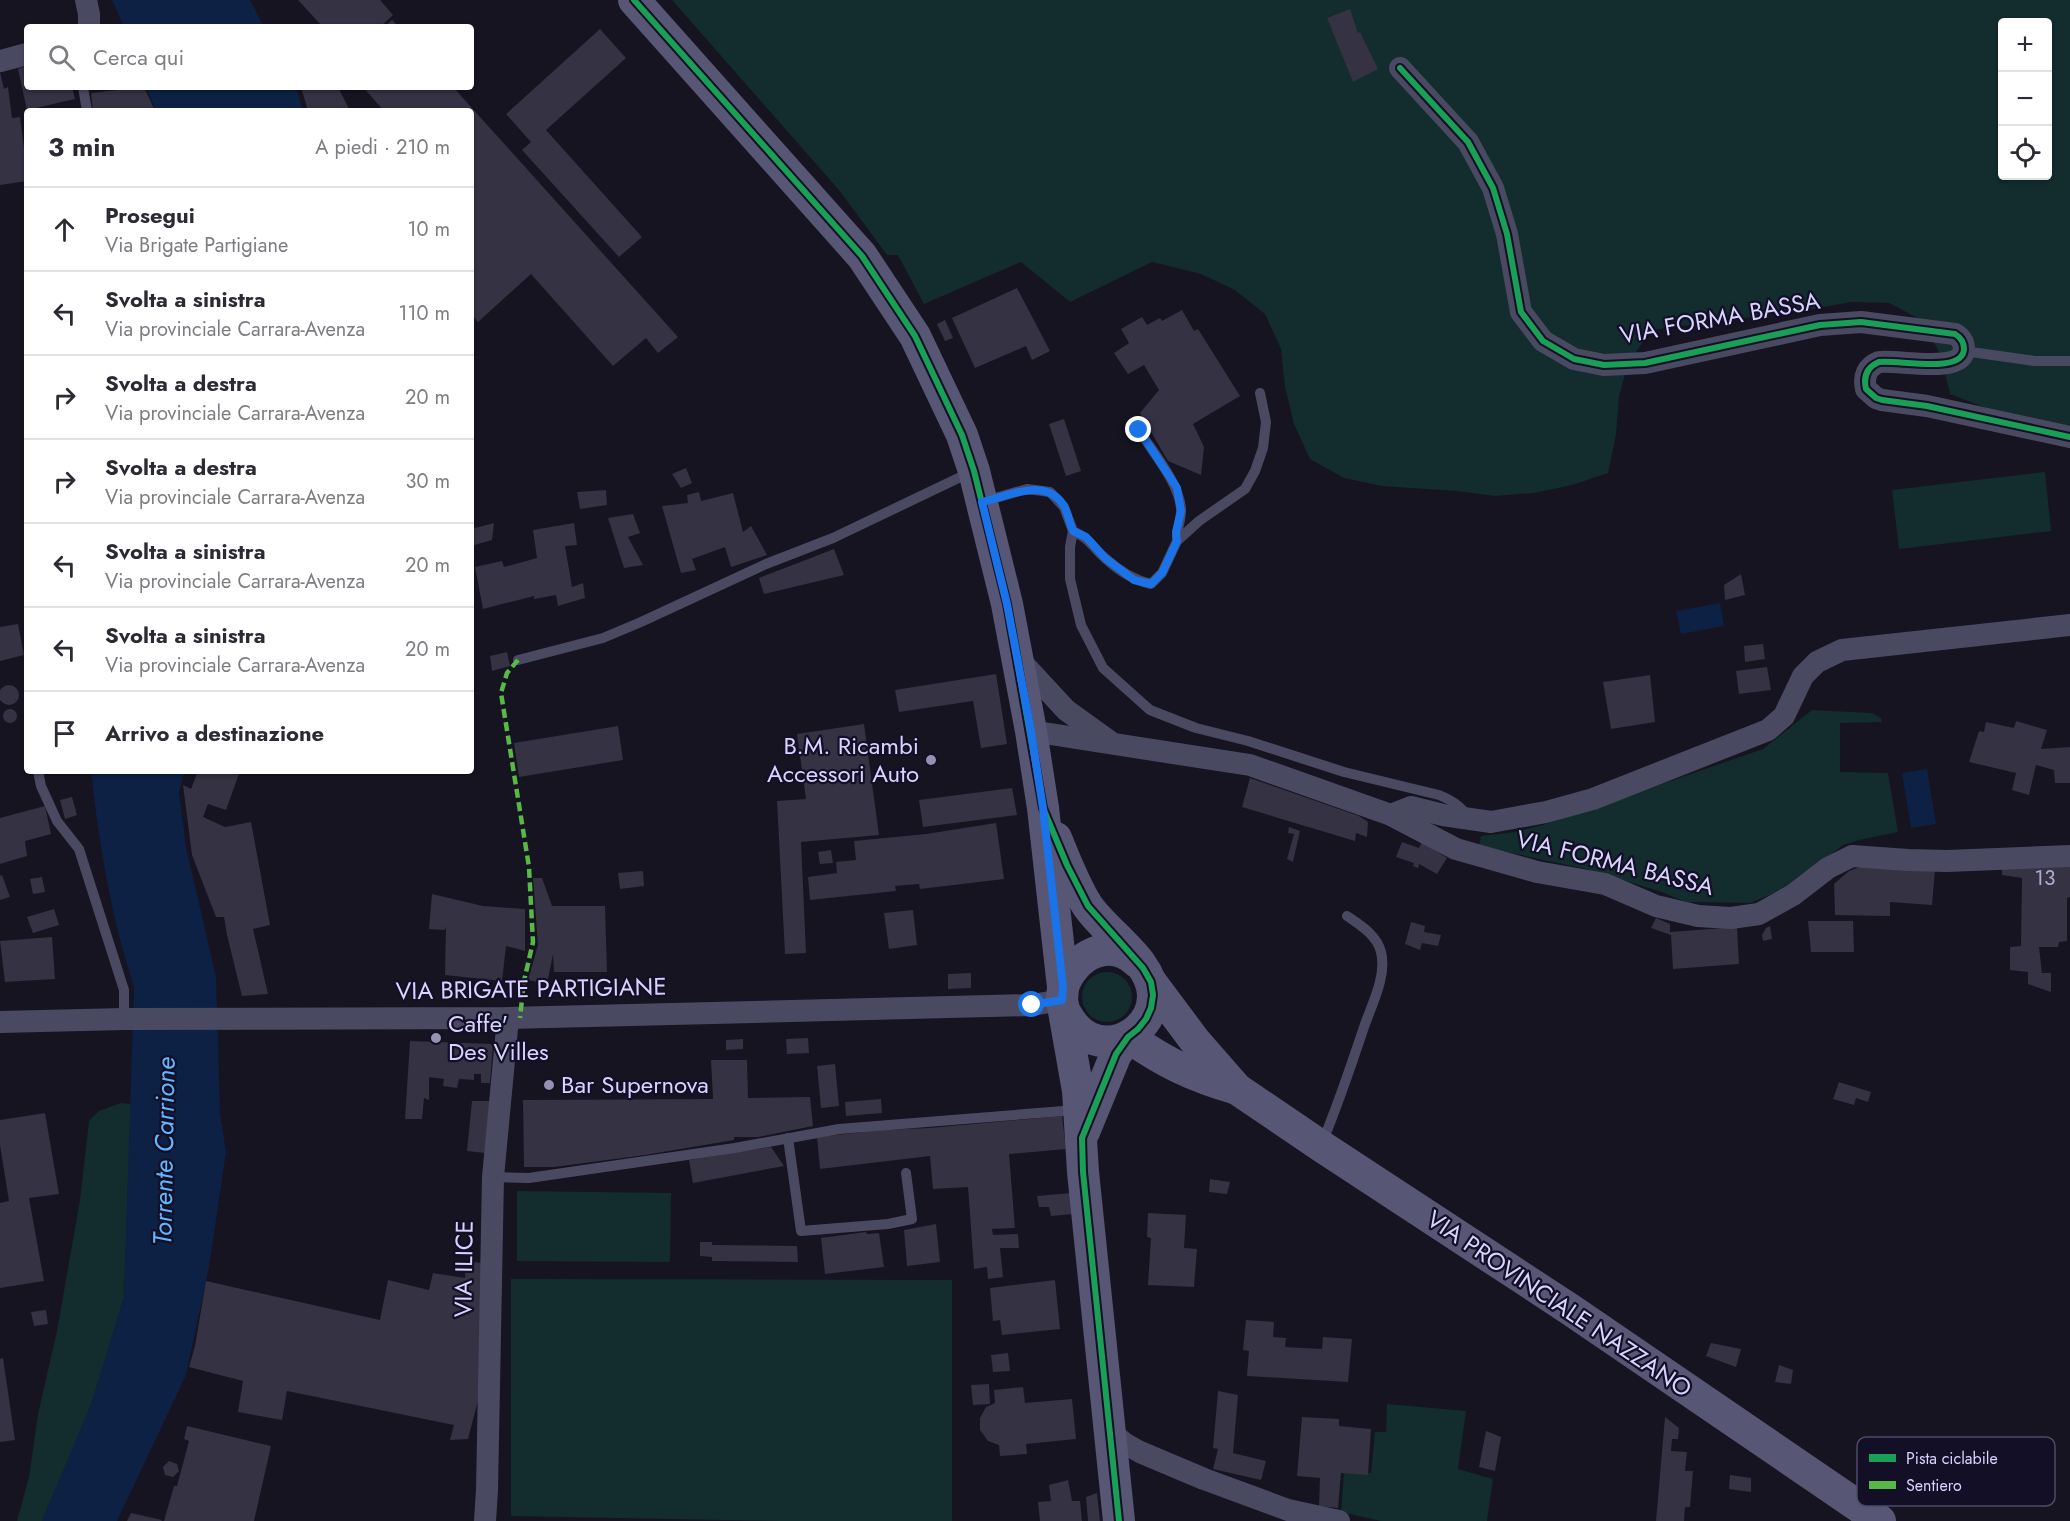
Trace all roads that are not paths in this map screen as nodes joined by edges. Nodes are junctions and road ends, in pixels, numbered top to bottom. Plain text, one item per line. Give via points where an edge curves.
1 (86, 0) edge
2 (634, 0) edge
3 (89, 24) edge
4 (24, 55) edge
5 (0, 61) edge
6 (1400, 68) dead end
7 (84, 90) edge
8 (86, 108) edge
9 (1964, 351) junction
10 (2070, 360) edge
11 (1260, 393) dead end
12 (1139, 430) dead end
13 (2070, 437) edge
14 (974, 471) junction
15 (982, 502) junction
16 (1073, 531) junction
17 (1177, 541) junction
18 (2070, 625) edge
19 (1017, 657) junction
20 (518, 660) dead end
21 (1031, 731) junction
22 (1113, 744) junction
23 (39, 774) edge
24 (1043, 808) junction
25 (1391, 814) junction
26 (1469, 819) junction
27 (2070, 856) edge
28 (1347, 916) dead end
29 (1147, 975) junction
30 (1063, 1000) junction
31 (508, 1018) junction
32 (124, 1019) junction
33 (0, 1023) edge
34 (1128, 1037) junction
35 (1237, 1089) junction
36 (1080, 1124) junction
37 (788, 1138) junction
38 (1321, 1146) junction
39 (906, 1173) dead end
40 (493, 1177) junction
41 (1111, 1432) junction
42 (1857, 1505) edge
43 (1858, 1506) edge
44 (485, 1521) edge
45 (1119, 1521) edge
46 (1339, 1521) edge
47 (1880, 1521) edge

1 - 3 street
2 - 14 main road via 862,256 915,336 962,435
4 - 5 street
6 - 9 street, VIA FORMA BASSA via 1468,142 1492,188 1507,234 1521,312 1543,340 1574,359 1604,365 1645,363 1820,325 1861,322 1955,334
7 - 8 lane
9 - 10 lane via 2035,361
9 - 13 street via 1954,363 1879,362 1865,375 1866,388 1882,400
11 - 17 lane via 1266,422 1263,448 1245,489 1198,521
12 - 17 lane via 1177,488 1181,511
14 - 15 main road
14 - 20 lane via 833,538 603,638
15 - 16 lane via 1027,489 1050,492 1064,507
15 - 19 main road
16 - 17 lane via 1086,537 1134,580 1151,584 1162,573
16 - 26 lane via 1070,579 1081,625 1103,668 1150,711 1344,772 1439,795 1461,807
18 - 26 street, VIA FORMA BASSA via 1842,650 1817,662 1803,676 1784,716 1749,739 1546,812 1491,822
19 - 21 main road
19 - 22 street, VIA FORMA BASSA via 1066,710
21 - 22 street, VIA FORMA BASSA
21 - 24 main road
22 - 25 street, VIA FORMA BASSA via 1250,765
23 - 32 lane via 57,821 78,849 124,990
24 - 29 main road, VIA PROVINCIALE NAZZANO via 1088,906
24 - 30 main road
25 - 26 street, VIA FORMA BASSA via 1411,807
25 - 27 street, VIA FORMA BASSA via 1456,849 1537,872 1605,884 1656,906 1698,916 1731,918 1759,914 1852,856 1947,861
28 - 38 lane via 1370,933 1383,963 1341,1097
29 - 30 main road via 1134,959 1123,953 1097,952 1075,964 1067,975
29 - 34 main road via 1153,995 1151,1008
29 - 35 main road, VIA PROVINCIALE NAZZANO via 1195,1041
30 - 31 street, VIA BRIGATE PARTIGIANE via 1032,1005
30 - 34 main road via 1076,1028 1091,1038 1116,1041
30 - 36 main road
31 - 32 street, VIA BRIGATE PARTIGIANE
31 - 40 street, VIA ILICE
32 - 33 street, VIA BRIGATE PARTIGIANE
34 - 35 main road, VIA PROVINCIALE NAZZANO via 1175,1067
34 - 36 main road
35 - 38 main road, VIA PROVINCIALE NAZZANO
36 - 37 lane via 839,1129
36 - 41 main road
37 - 39 lane via 801,1231 912,1219
37 - 40 lane via 529,1178
38 - 42 main road, VIA PROVINCIALE NAZZANO
40 - 44 street, VIA ILICE
41 - 45 main road
41 - 46 street via 1140,1452 1204,1479 1288,1510
43 - 47 main road, VIA PROVINCIALE NAZZANO

